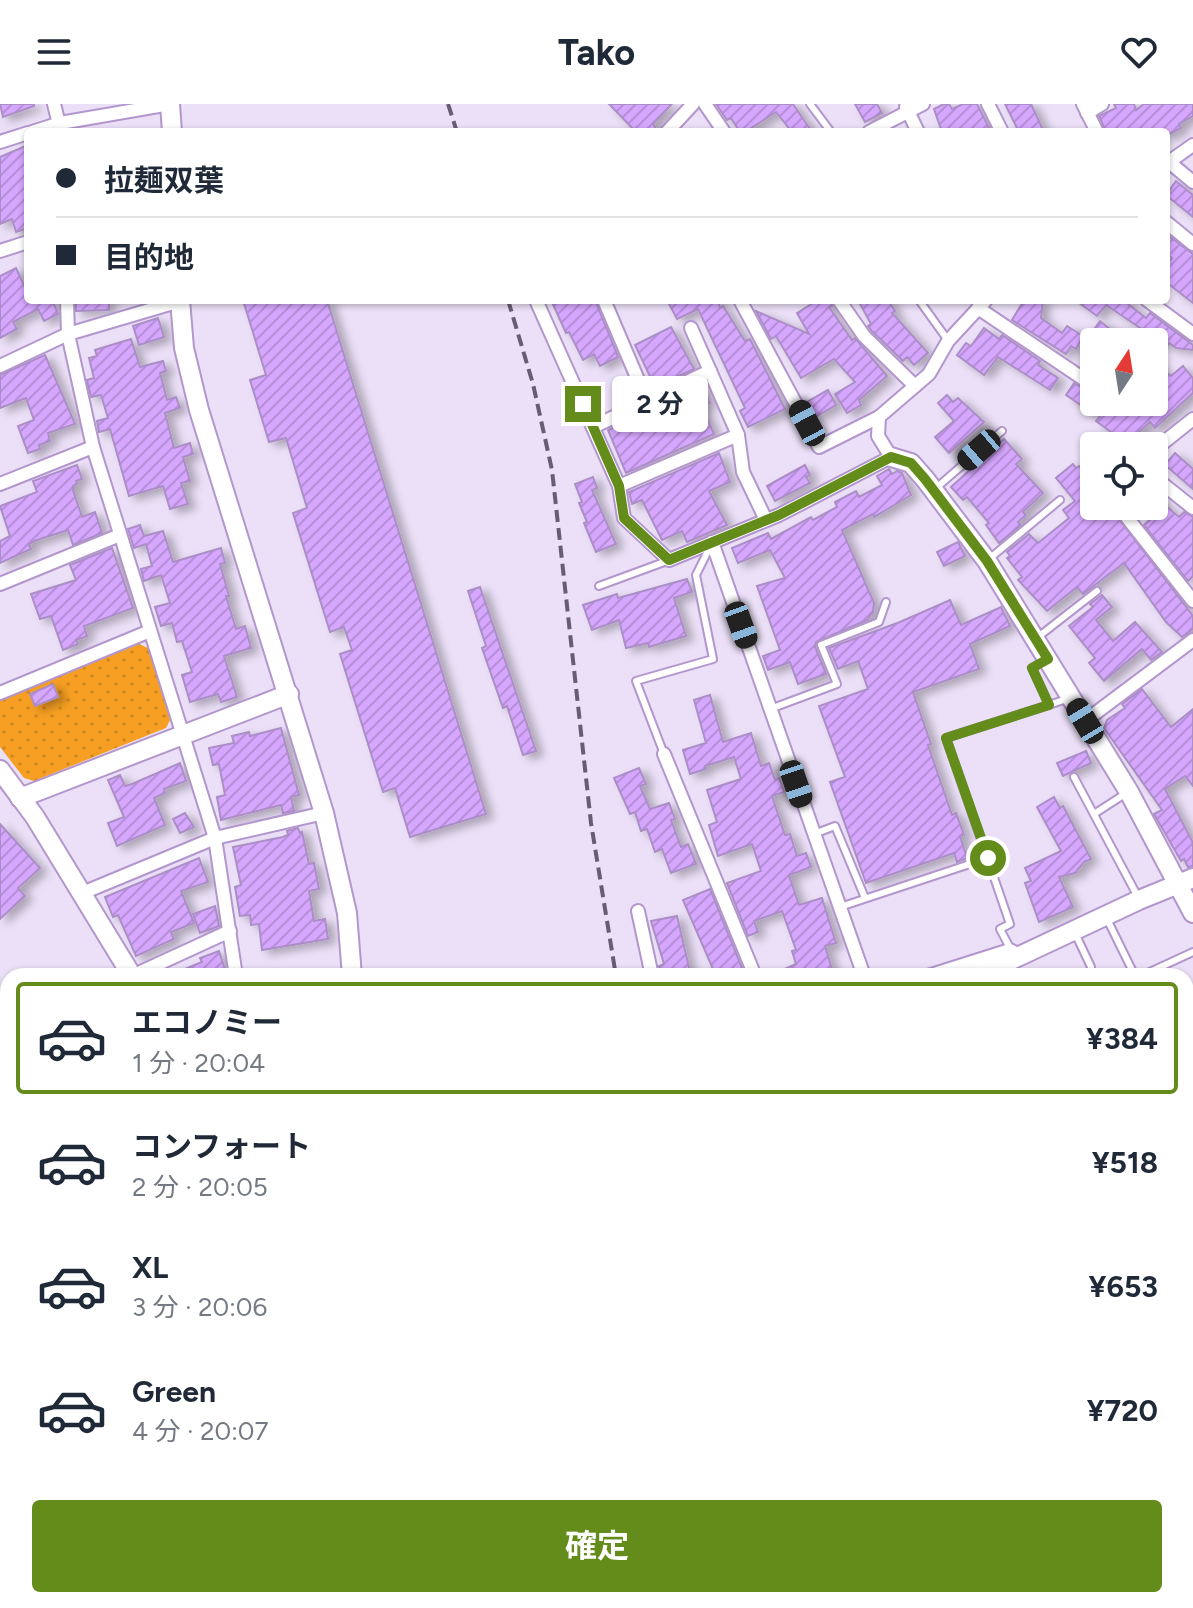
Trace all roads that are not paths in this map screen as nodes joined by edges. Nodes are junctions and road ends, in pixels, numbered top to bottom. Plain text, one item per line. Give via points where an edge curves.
1 (54, 104) edge
2 (170, 104) edge
3 (693, 104) edge
4 (705, 104) edge
5 (810, 104) edge
6 (923, 104) edge
7 (988, 104) edge
8 (1102, 104) edge
9 (907, 108) edge
10 (1085, 108) edge
11 (60, 128) edge
12 (172, 128) edge
13 (671, 128) edge
14 (721, 128) edge
15 (828, 128) edge
16 (875, 128) edge
17 (916, 128) edge
18 (1000, 128) edge
19 (1095, 128) edge
20 (24, 135) edge
21 (0, 142) edge
22 (1193, 145) edge
23 (1170, 161) edge
24 (1170, 165) edge
25 (1193, 182) edge
26 (1170, 225) edge
27 (24, 243) edge
28 (1193, 244) edge
29 (0, 251) edge
30 (67, 304) edge
31 (170, 304) edge
32 (180, 304) edge
33 (538, 304) edge
34 (606, 304) edge
35 (742, 304) edge
36 (842, 304) edge
37 (922, 304) edge
38 (982, 304) edge
39 (1152, 304) edge
40 (691, 328) dead end
41 (68, 334) junction
42 (1193, 334) edge
43 (948, 341) junction
44 (0, 366) edge
45 (710, 371) junction
46 (1080, 376) edge
47 (915, 386) junction
48 (647, 401) junction
49 (879, 417) junction
50 (1193, 419) edge
51 (593, 427) junction
52 (1002, 431) dead end
53 (738, 435) junction
54 (1168, 439) edge
55 (93, 447) junction
56 (891, 457) junction
57 (0, 484) edge
58 (619, 486) junction
59 (1168, 488) edge
60 (933, 490) junction
61 (1060, 500) dead end
62 (1193, 508) edge
63 (766, 520) junction
64 (1129, 520) edge
65 (120, 535) junction
66 (712, 542) junction
67 (669, 560) junction
68 (987, 561) junction
69 (599, 586) dead end
70 (0, 587) edge
71 (1097, 591) dead end
72 (1193, 601) edge
73 (886, 602) dead end
74 (150, 631) junction
75 (1036, 639) junction
76 (1193, 640) edge
77 (1048, 659) junction
78 (0, 693) edge
79 (289, 694) junction
80 (1071, 698) junction
81 (1049, 705) junction
82 (770, 709) junction
83 (1085, 721) junction
84 (183, 734) junction
85 (664, 754) joint
86 (0, 770) edge
87 (1074, 777) dead end
88 (1129, 792) junction
89 (20, 798) junction
90 (324, 813) junction
91 (1094, 814) junction
92 (814, 834) junction
93 (215, 838) junction
94 (988, 858) junction
95 (1186, 880) edge
96 (80, 894) junction
97 (865, 898) junction
98 (1139, 900) junction
99 (840, 907) junction
100 (638, 911) dead end
101 (1193, 913) edge
102 (1105, 915) junction
103 (1074, 930) junction
104 (230, 931) junction
105 (1015, 952) junction
106 (1193, 952) edge
107 (1091, 967) dead end
108 (127, 968) edge
109 (149, 968) edge
110 (235, 968) edge
111 (351, 968) edge
112 (650, 968) edge
113 (752, 968) edge
114 (861, 968) edge
115 (950, 968) edge
116 (992, 968) edge
117 (1131, 968) edge
118 (1158, 968) edge

1 - 11 street
2 - 11 street
2 - 12 street
3 - 13 street
4 - 14 street
5 - 15 lane
6 - 9 street
7 - 18 street
8 - 10 street
9 - 16 street
9 - 17 street
10 - 19 street
20 - 21 street
22 - 23 street
24 - 25 street
26 - 28 street
27 - 29 street
30 - 41 street
31 - 41 street
32 - 79 street via 199,410
33 - 51 street
34 - 48 street
35 - 49 street via 819,447
36 - 47 street via 864,336
37 - 43 lane
38 - 43 street
38 - 46 street
39 - 42 street
40 - 45 street
41 - 44 street
41 - 55 street
43 - 47 street via 929,374
45 - 48 street
45 - 53 street
47 - 49 street
48 - 51 street
49 - 56 street via 878,436
50 - 54 street
51 - 58 street
52 - 60 lane
53 - 58 street
53 - 63 street via 743,472
55 - 57 street
55 - 65 street
56 - 60 street via 911,463
56 - 63 street
58 - 67 street via 624,518
59 - 62 street
60 - 68 street
61 - 68 lane
63 - 66 street
64 - 72 street
65 - 70 street
65 - 74 street
66 - 67 street
66 - 82 street
66 - 85 lane via 696,575 713,659 636,681
67 - 69 lane
68 - 75 street
71 - 75 lane
73 - 82 lane via 879,622 821,645 837,684
74 - 78 street
74 - 84 street
75 - 77 street
76 - 83 street
77 - 80 street
77 - 81 lane via 1032,668
79 - 84 street
79 - 90 street
80 - 81 lane
80 - 83 street
81 - 94 lane via 946,738
82 - 92 street
83 - 88 street
84 - 89 street
84 - 93 street
85 - 113 street
86 - 89 street
87 - 91 lane
88 - 91 lane
88 - 95 street
89 - 96 street
90 - 93 street
90 - 111 street via 347,913
91 - 98 lane
92 - 97 lane via 835,826
92 - 99 street
93 - 96 street
93 - 104 street
94 - 97 lane
94 - 105 lane via 1010,924 1000,929
95 - 98 street
95 - 101 street
96 - 108 street
97 - 99 lane
98 - 102 street
99 - 114 street
100 - 112 street
102 - 103 street
102 - 117 lane
103 - 105 street
103 - 107 lane
104 - 109 street
104 - 110 street
105 - 115 street
105 - 116 street
106 - 118 lane

